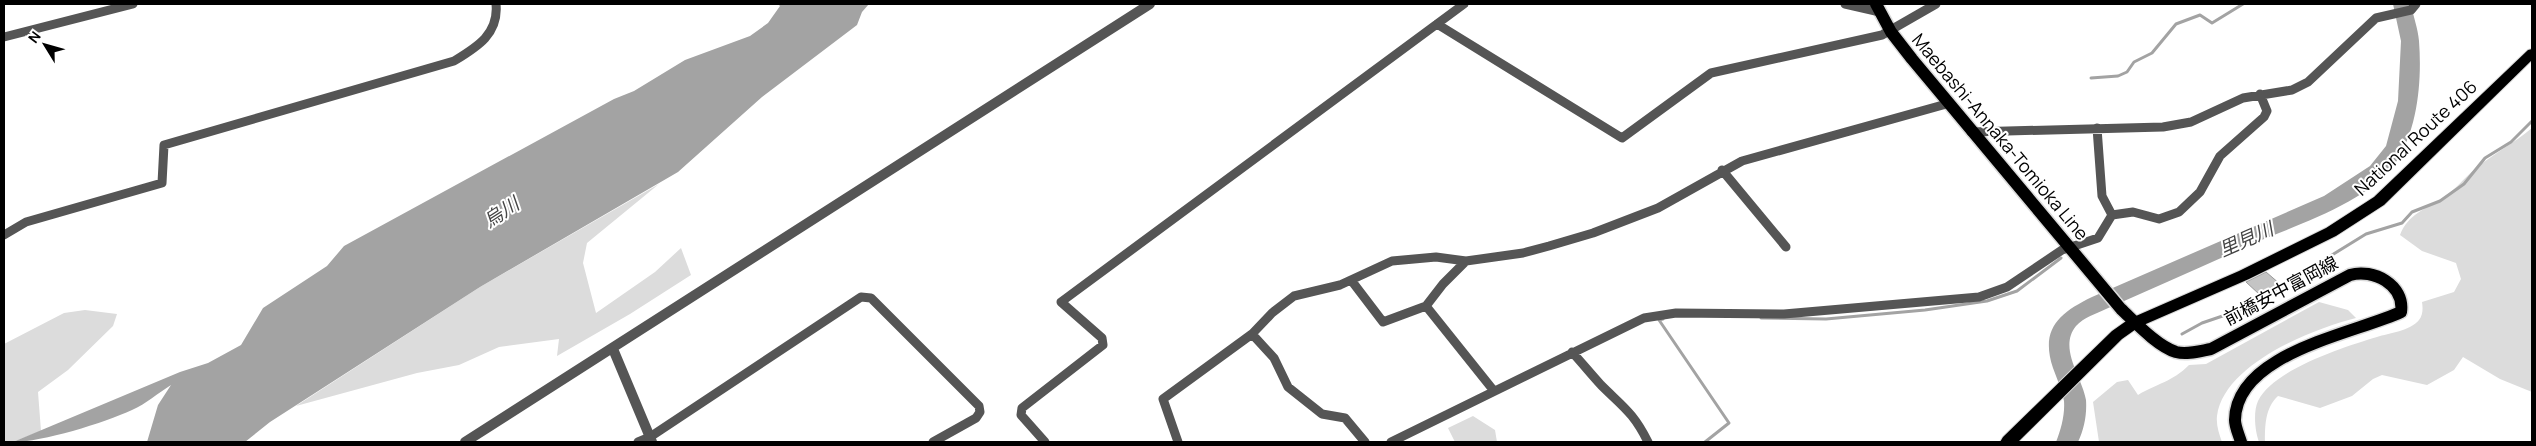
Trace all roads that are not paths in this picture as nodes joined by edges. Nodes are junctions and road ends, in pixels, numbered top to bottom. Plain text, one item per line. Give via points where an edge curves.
1 (133, 4) edge
2 (496, 4) edge
3 (1150, 4) edge
4 (1464, 4) edge
5 (1844, 4) edge
6 (1936, 4) edge
7 (2414, 7) edge
8 (1878, 8) edge
9 (1438, 24) junction
10 (1891, 32) junction
11 (4, 38) edge
12 (2532, 53) edge
13 (2260, 94) junction
14 (1950, 103) junction
15 (2096, 128) junction
16 (1971, 132) junction
17 (1722, 170) junction
18 (2112, 214) junction
19 (4, 234) edge
20 (1786, 247) dead end
21 (2070, 248) junction
22 (1466, 261) junction
23 (1352, 280) junction
24 (1426, 306) junction
25 (2119, 307) joint
26 (2134, 323) junction
27 (1252, 334) junction
28 (613, 349) junction
29 (1572, 352) junction
30 (1494, 391) junction
31 (651, 440) edge
32 (465, 442) edge
33 (638, 442) edge
34 (932, 442) edge
35 (1045, 442) edge
36 (1178, 442) edge
37 (1365, 442) edge
38 (1391, 442) edge
39 (1648, 442) edge
40 (2008, 442) edge
41 (2241, 442) edge

1 - 11 street
2 - 19 street via 499,18 496,27 454,61 164,145 162,183 26,222
3 - 28 street
4 - 9 street
5 - 8 street
6 - 10 street
7 - 13 street via 2376,18 2308,82 2292,90
8 - 10 main road, Maebashi-Annaka-Tomioka Line
9 - 10 street via 1622,138 1711,73
9 - 35 street via 1061,302 1102,338 1102,346 1022,408 1021,415
10 - 14 main road, Maebashi-Annaka-Tomioka Line
12 - 26 highway, National Route 406 via 2379,201 2323,236
13 - 15 street via 2243,98 2191,122
13 - 18 street via 2268,111 2220,156 2200,192 2189,204 2179,212 2160,219 2133,212
14 - 16 main road, Maebashi-Annaka-Tomioka Line
14 - 17 street via 1797,144
15 - 16 street
15 - 18 street via 2102,196
16 - 21 main road, Maebashi-Annaka-Tomioka Line
17 - 20 street
17 - 22 street via 1658,208 1601,230 1523,253
18 - 21 street via 2098,238
21 - 25 main road, Maebashi-Annaka-Tomioka Line
21 - 29 street via 2062,250 2007,287 1979,297 1784,314 1676,313 1644,318
22 - 23 street via 1411,258 1379,266
22 - 24 street
23 - 24 street via 1383,322
23 - 27 street via 1294,296
24 - 30 street
25 - 26 main road, 前橋安中富岡線
26 - 40 highway via 2117,335
26 - 41 main road, 前橋安中富岡線 via 2162,345 2176,352 2192,353 2211,349 2345,276 2372,275 2389,283 2401,294 2404,303 2401,312 2392,318 2299,350 2270,365 2249,382 2239,400 2235,420
27 - 36 street via 1163,399
27 - 37 street via 1274,358 1288,387 1322,414 1345,418
28 - 31 street
28 - 32 street
29 - 30 street
29 - 39 street via 1637,420
30 - 38 street
31 - 33 street
31 - 34 street via 853,301 866,297 871,298 979,406 976,418

